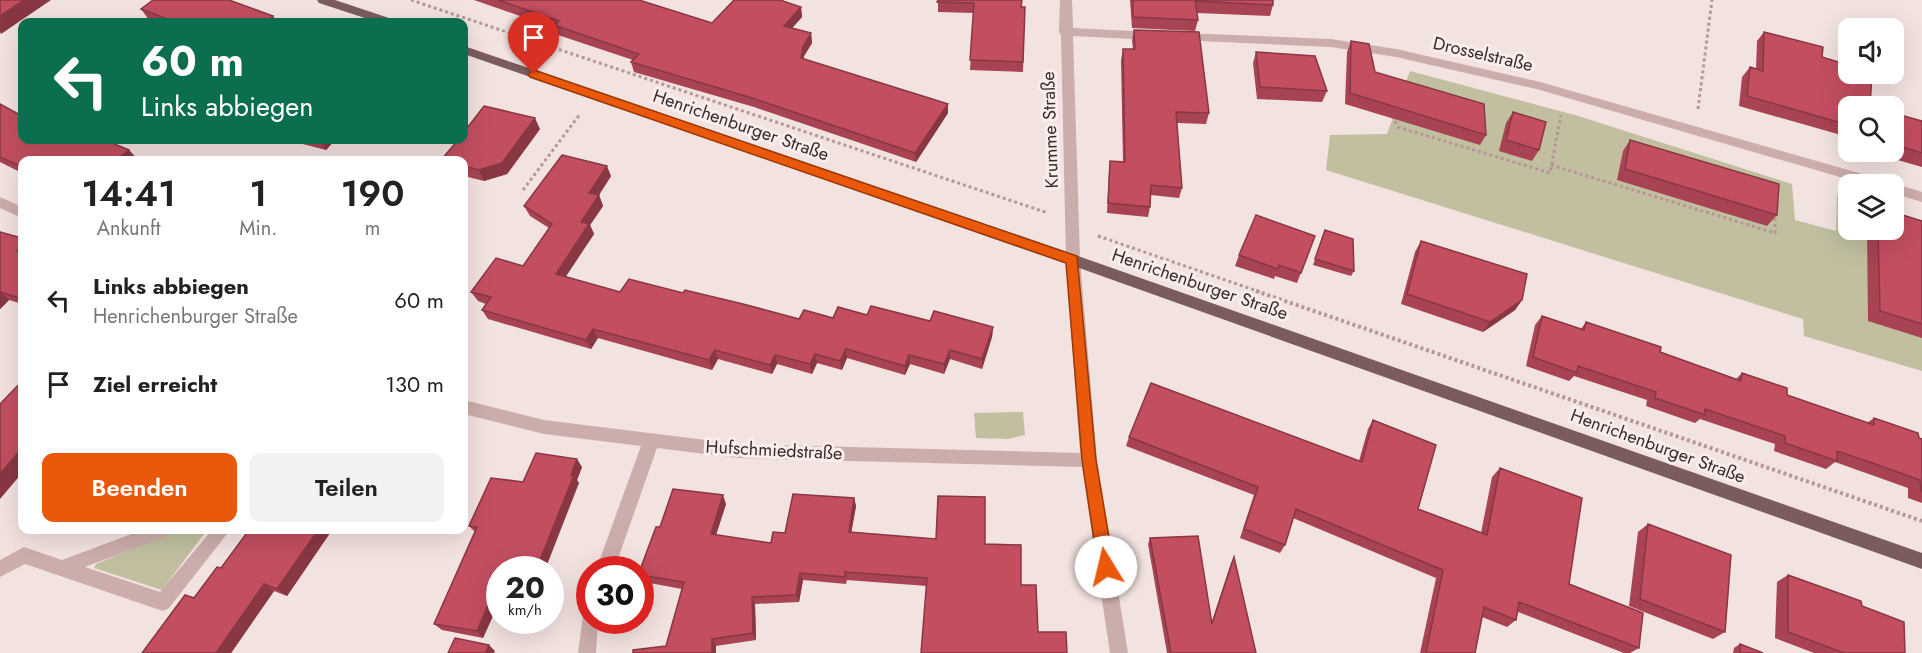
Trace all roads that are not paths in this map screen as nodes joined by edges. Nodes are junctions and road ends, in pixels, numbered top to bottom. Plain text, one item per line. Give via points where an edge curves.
1 (323, 0) edge
2 (1066, 0) edge
3 (375, 18) edge
4 (1065, 32) junction
5 (468, 51) edge
6 (1846, 174) edge
7 (1904, 191) edge
8 (1922, 197) edge
9 (0, 202) edge
10 (18, 211) edge
11 (1073, 260) junction
12 (468, 408) edge
13 (651, 442) junction
14 (1089, 460) junction
15 (152, 534) edge
16 (219, 534) edge
17 (610, 556) edge
18 (1922, 561) edge
19 (63, 568) junction
20 (0, 569) edge
21 (588, 634) edge
22 (587, 653) edge
23 (1119, 653) edge

1 - 3 main road
2 - 4 street, Krumme Straße
4 - 6 street, Drosselstraße via 1331,43 1451,64
4 - 11 street, Krumme Straße
5 - 11 main road, Henrichenburger Straße
7 - 8 street
9 - 10 street
11 - 14 street, Krumme Straße
11 - 18 main road, Henrichenburger Straße
12 - 13 street, Hufschmiedstraße via 544,427
13 - 14 street, Hufschmiedstraße via 738,451
13 - 17 street
14 - 23 street, Krumme Straße
15 - 19 street
16 - 19 street via 163,602
19 - 20 street via 24,555
21 - 22 street

